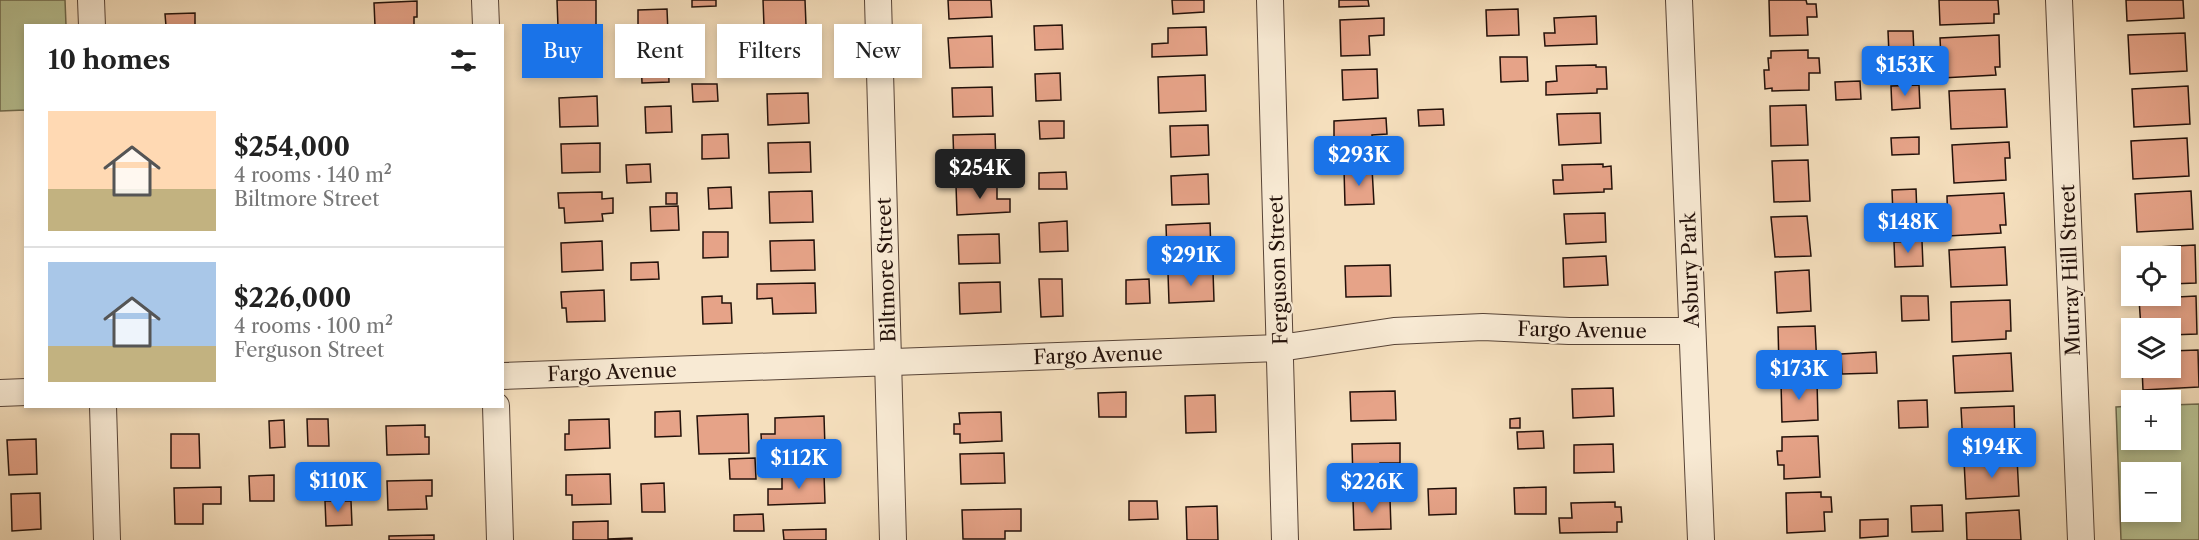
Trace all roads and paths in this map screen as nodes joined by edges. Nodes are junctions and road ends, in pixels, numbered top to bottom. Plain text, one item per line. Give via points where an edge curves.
1 (91, 0) edge
2 (485, 0) edge
3 (878, 0) edge
4 (1270, 0) edge
5 (1679, 0) edge
6 (2059, 0) edge
7 (92, 24) edge
8 (486, 24) edge
9 (1692, 331) junction
10 (1280, 348) junction
11 (888, 364) junction
12 (504, 376) edge
13 (24, 392) edge
14 (0, 393) edge
15 (103, 408) edge
16 (496, 408) edge
17 (107, 540) edge
18 (500, 540) edge
19 (893, 540) edge
20 (1285, 540) edge
21 (1701, 540) edge
22 (2081, 540) edge

1 - 7 street
2 - 8 street
3 - 11 street, Biltmore Street
4 - 10 street, Ferguson Street
5 - 9 street, Asbury Park
6 - 22 street, Murray Hill Street
9 - 10 street, Fargo Avenue via 1483,327 1394,331
9 - 21 street, Asbury Park
10 - 11 street, Fargo Avenue
10 - 20 street, Ferguson Street
11 - 12 street, Fargo Avenue
11 - 19 street, Biltmore Street
13 - 14 street
15 - 17 street
16 - 18 street

